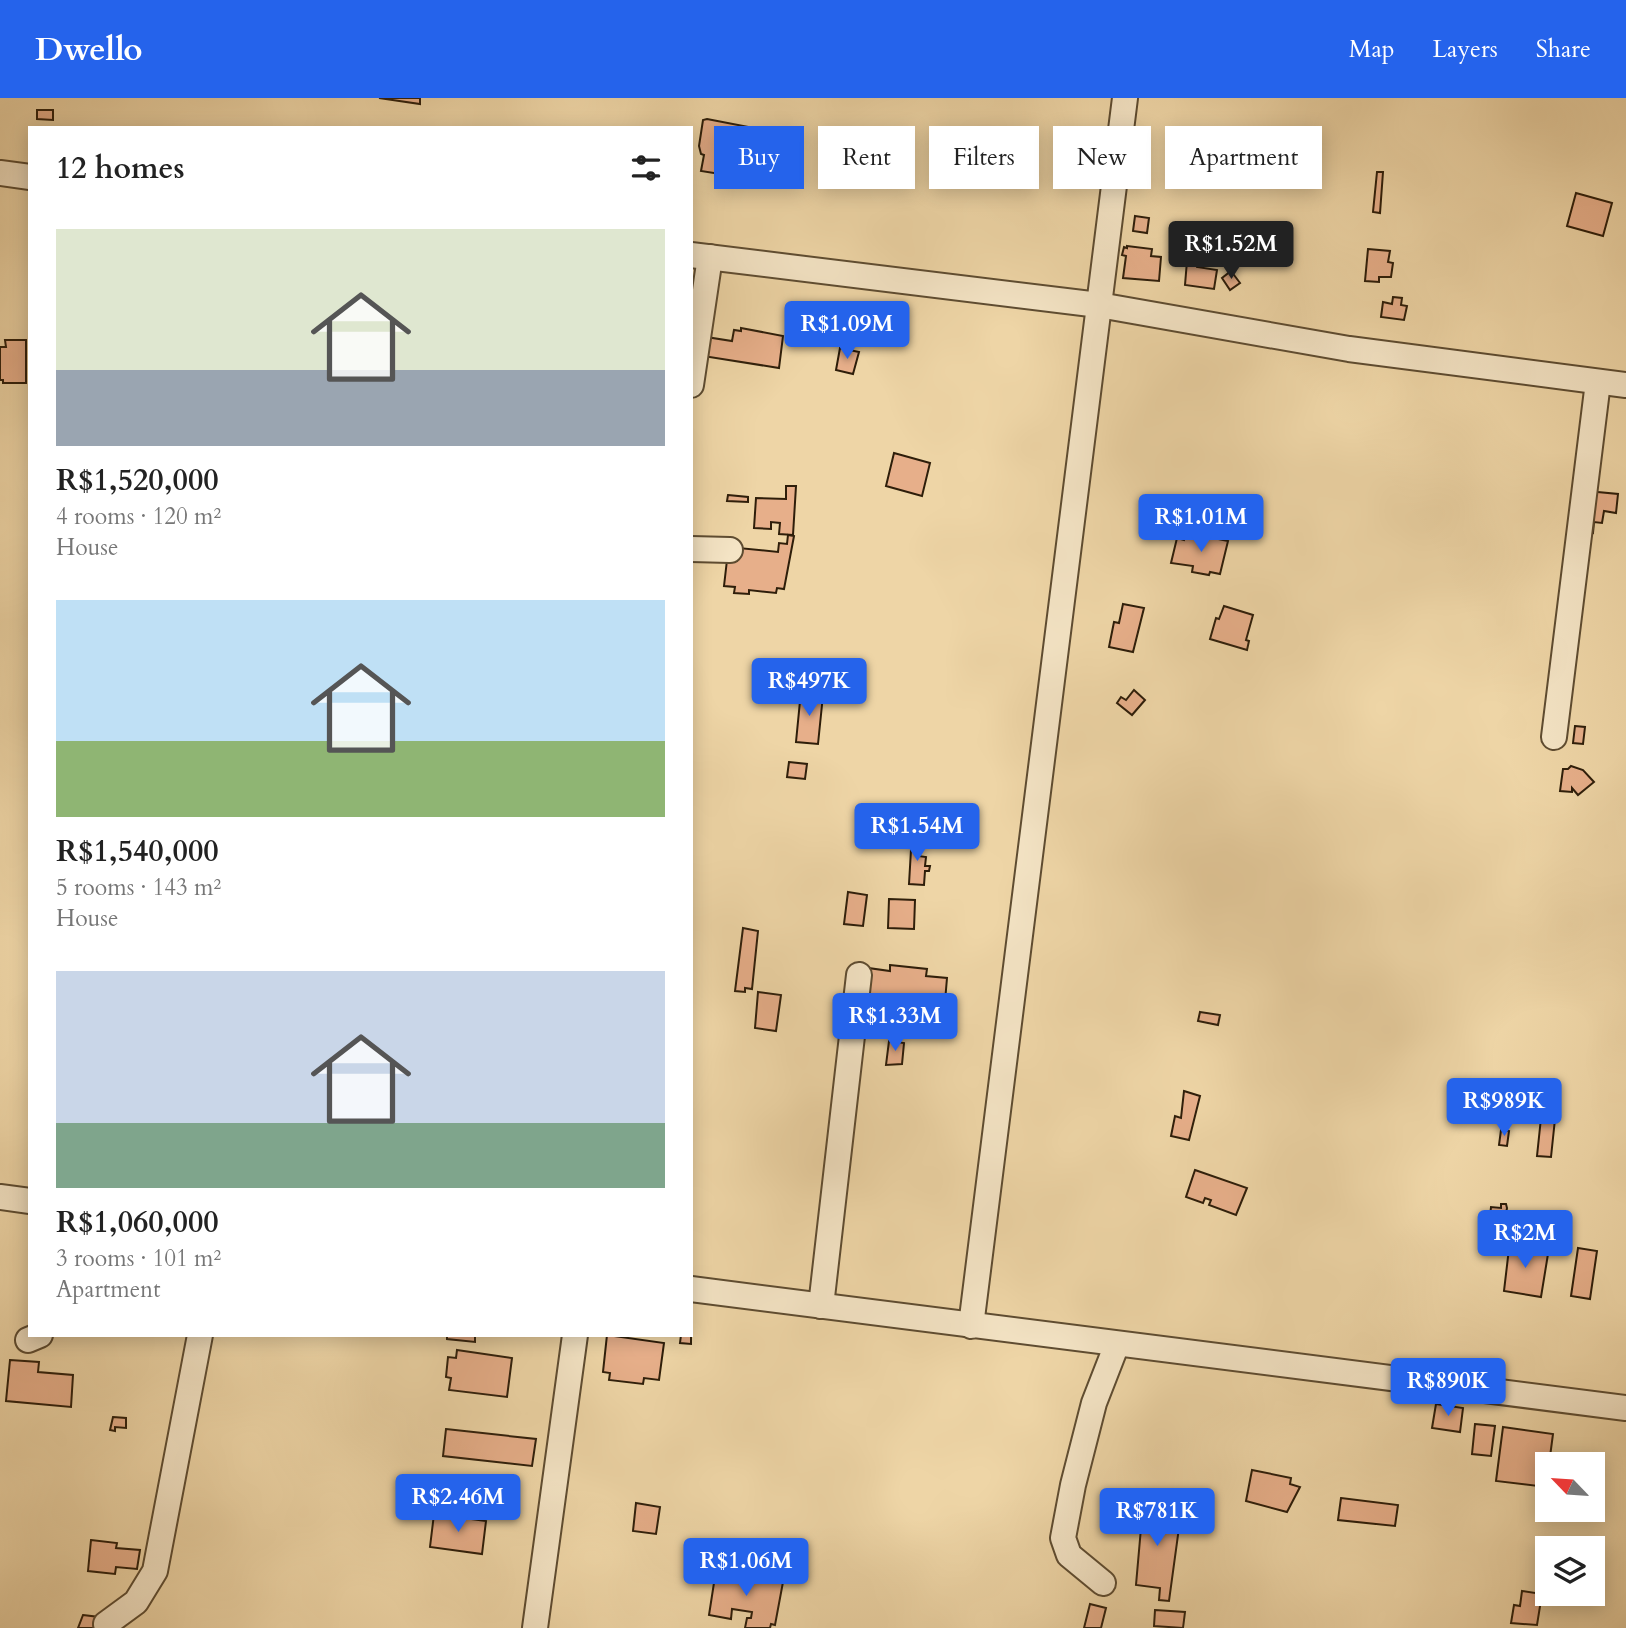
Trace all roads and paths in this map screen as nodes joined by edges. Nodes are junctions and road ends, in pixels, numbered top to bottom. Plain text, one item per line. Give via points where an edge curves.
1 (1125, 98) edge
2 (0, 173) edge
3 (28, 177) edge
4 (700, 256) edge
5 (1099, 305) junction
6 (693, 356) edge
7 (1598, 382) junction
8 (1626, 385) edge
9 (693, 549) edge
10 (730, 550) dead end
11 (1554, 737) dead end
12 (859, 975) dead end
13 (0, 1197) edge
14 (28, 1201) edge
15 (693, 1289) edge
16 (821, 1306) junction
17 (971, 1326) junction
18 (200, 1337) edge
19 (575, 1337) edge
20 (1117, 1344) junction
21 (1626, 1408) edge
22 (1103, 1583) dead end
23 (106, 1624) dead end
24 (535, 1628) edge

1 - 5 street
2 - 3 street
4 - 5 street
4 - 6 street
5 - 7 street via 1349,349
5 - 17 street
7 - 8 street
7 - 11 street
9 - 10 street
12 - 16 street
13 - 14 street
15 - 16 street
16 - 17 street
17 - 20 street
18 - 23 street via 155,1571 136,1602
19 - 24 street
20 - 21 street
20 - 22 street via 1094,1402 1063,1538 1069,1555

